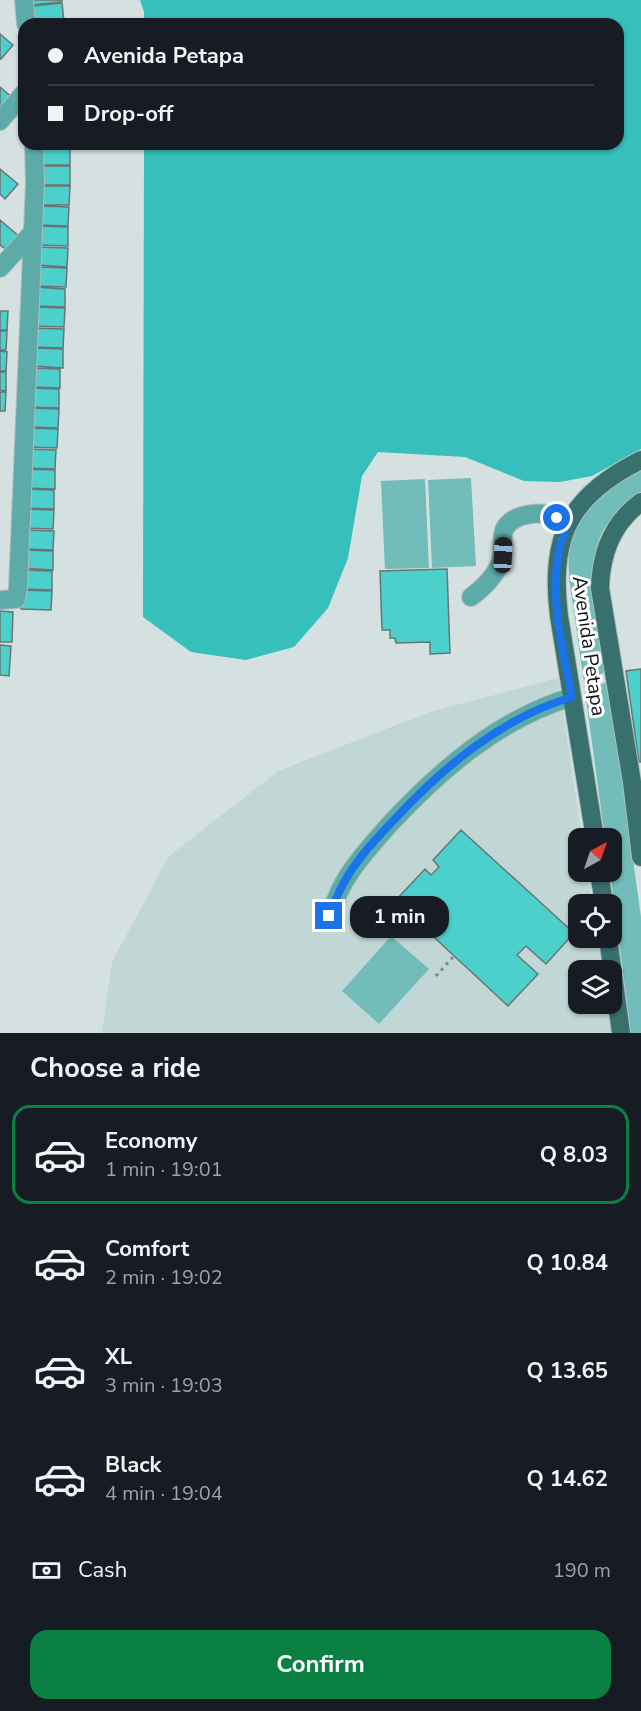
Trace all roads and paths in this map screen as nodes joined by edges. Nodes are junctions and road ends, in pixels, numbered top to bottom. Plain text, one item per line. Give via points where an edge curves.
1 (24, 0) edge
2 (26, 18) edge
3 (18, 100) edge
4 (0, 121) edge
5 (34, 150) edge
6 (33, 232) junction
7 (0, 268) edge
8 (641, 460) edge
9 (641, 502) edge
10 (568, 523) junction
11 (471, 597) dead end
12 (0, 600) edge
13 (572, 697) junction
14 (636, 782) edge
15 (593, 828) edge
16 (641, 857) edge
17 (329, 916) dead end
18 (609, 948) edge
19 (453, 957) dead end
20 (436, 976) dead end
21 (621, 1033) edge

1 - 2 street
3 - 4 street
5 - 6 street
6 - 7 street
6 - 12 street via 18,578 16,599
8 - 10 main road, Avenida Petapa via 601,484 586,497
9 - 14 main road, Avenida Petapa via 624,516 611,535 600,573 606,629
10 - 11 street via 533,513 507,524 499,566
10 - 13 main road, Avenida Petapa via 558,551 556,580
13 - 15 main road, Avenida Petapa
13 - 17 street via 551,703 480,742 439,776 354,867
14 - 16 main road, Avenida Petapa
18 - 21 main road
19 - 20 path

